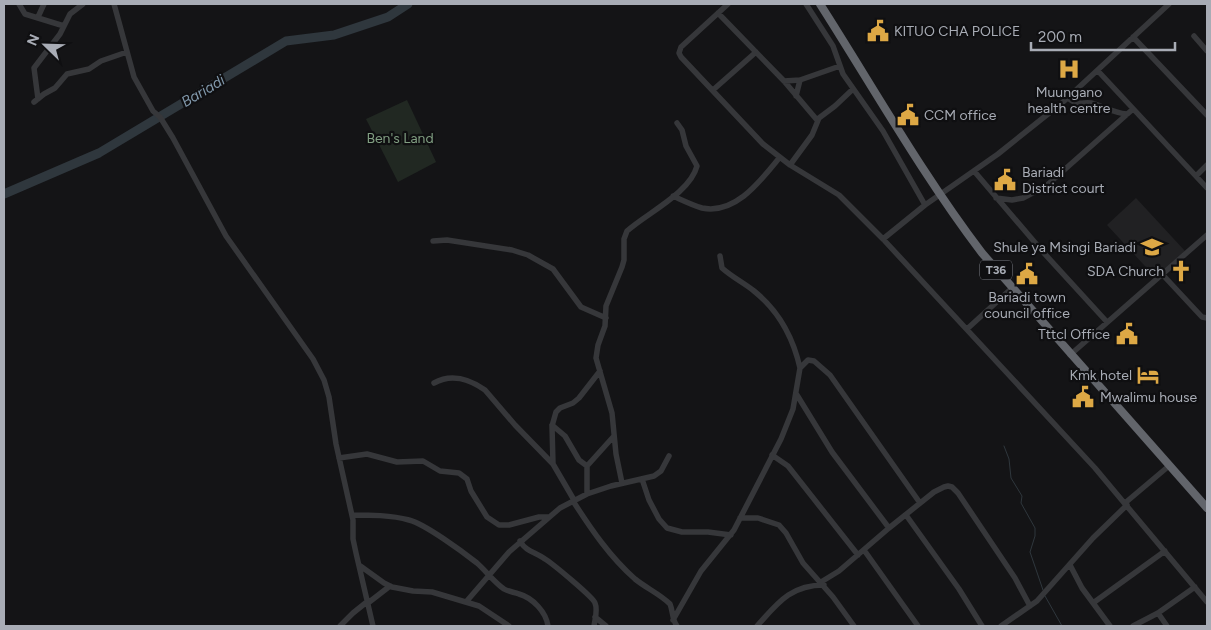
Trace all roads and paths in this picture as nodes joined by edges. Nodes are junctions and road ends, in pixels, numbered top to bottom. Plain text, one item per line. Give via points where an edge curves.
1 (19, 4) edge
2 (44, 4) edge
3 (83, 4) edge
4 (114, 4) edge
5 (728, 4) edge
6 (806, 4) edge
7 (820, 4) edge
8 (1169, 4) edge
9 (718, 13) junction
10 (38, 17) junction
11 (64, 26) junction
12 (1194, 36) dead end
13 (1133, 37) junction
14 (1207, 51) edge
15 (127, 52) junction
16 (756, 52) junction
17 (840, 66) junction
18 (1098, 71) junction
19 (800, 80) junction
20 (784, 81) junction
21 (853, 89) junction
22 (713, 90) junction
23 (796, 96) junction
24 (1068, 98) junction
25 (1133, 109) junction
26 (1127, 114) junction
27 (1207, 115) edge
28 (818, 120) junction
29 (677, 123) dead end
30 (780, 157) junction
31 (790, 165) junction
32 (1207, 165) edge
33 (974, 171) junction
34 (1196, 176) junction
35 (1207, 188) edge
36 (940, 194) junction
37 (673, 196) junction
38 (996, 198) junction
39 (925, 205) junction
40 (1207, 235) edge
41 (883, 239) junction
42 (433, 241) dead end
43 (720, 256) dead end
44 (1162, 274) junction
45 (1012, 288) junction
46 (606, 318) junction
47 (1207, 318) edge
48 (1107, 322) junction
49 (967, 329) junction
50 (1070, 354) junction
51 (800, 368) junction
52 (600, 371) junction
53 (434, 383) dead end
54 (797, 395) junction
55 (552, 425) junction
56 (614, 436) junction
57 (772, 455) junction
58 (669, 456) dead end
59 (339, 458) junction
60 (553, 464) junction
61 (1170, 465) junction
62 (587, 466) junction
63 (642, 478) junction
64 (622, 484) junction
65 (587, 494) junction
66 (573, 500) junction
67 (920, 503) junction
68 (1206, 503) edge
69 (1126, 504) junction
70 (352, 515) junction
71 (906, 515) junction
72 (549, 517) junction
73 (740, 518) junction
74 (888, 528) junction
75 (731, 534) junction
76 (520, 541) junction
77 (864, 550) junction
78 (1165, 551) junction
79 (858, 555) junction
80 (359, 565) junction
81 (1070, 565) junction
82 (489, 573) junction
83 (822, 584) junction
84 (390, 586) junction
85 (1195, 586) junction
86 (368, 602) junction
87 (466, 602) junction
88 (1207, 602) edge
89 (1093, 603) junction
90 (1030, 606) junction
91 (1158, 613) junction
92 (595, 617) junction
93 (673, 620) junction
94 (340, 626) edge
95 (373, 626) edge
96 (509, 626) edge
97 (548, 626) edge
98 (594, 626) edge
99 (606, 626) edge
100 (677, 626) edge
101 (757, 626) edge
102 (854, 626) edge
103 (918, 626) edge
104 (982, 626) edge
105 (1001, 626) edge
106 (1110, 626) edge
107 (1133, 626) edge
108 (1167, 626) edge

1 - 10 street via 25,14
2 - 10 street
3 - 11 street via 70,14
4 - 15 street
5 - 9 street
6 - 17 street via 833,46
7 - 36 highway, T36
8 - 13 street
9 - 16 street
9 - 22 street via 681,47 680,53 681,58
10 - 11 street
11 - 15 street via 34,68 36,100 55,88 67,74
12 - 14 street
13 - 18 street
13 - 27 street
15 - 59 street via 139,88 173,138 226,236 313,359 324,380
16 - 20 street
16 - 22 street
17 - 19 street
17 - 21 street
18 - 24 street
18 - 25 street
19 - 20 street
19 - 23 street
20 - 23 street
21 - 28 street
21 - 39 street via 883,131
22 - 30 street via 763,144
23 - 28 street
24 - 26 street via 1078,104 1090,103
24 - 33 street
25 - 26 street
25 - 34 street
26 - 38 street via 1046,186 1023,198
28 - 31 street
29 - 37 street via 698,166 692,178
30 - 31 street
30 - 37 street via 751,190 726,207 702,208
31 - 41 street via 839,196
32 - 34 street
33 - 36 street
33 - 38 street
34 - 35 street
36 - 39 street
36 - 45 highway, T36 via 982,253
37 - 46 street via 627,231 624,260 607,302
38 - 48 street
39 - 41 street
40 - 44 street
41 - 49 street
42 - 46 street via 447,240 528,255 552,269 581,307
43 - 51 street via 722,268 764,299 780,320 792,339
44 - 47 street via 1202,317
44 - 48 street
45 - 49 street
45 - 50 highway, T36
46 - 52 street via 596,358
48 - 50 street
49 - 69 street
50 - 61 highway, T36
51 - 54 street
51 - 67 street via 812,360 830,375
52 - 55 street via 573,403 556,412
52 - 56 street via 612,413
53 - 60 street via 454,377 479,385
54 - 57 street via 789,422
54 - 74 street via 841,464
55 - 60 street
55 - 62 street via 565,436 579,460
56 - 62 street
56 - 64 street
57 - 73 street
57 - 79 street via 788,466
58 - 63 street via 661,471
59 - 70 street
59 - 72 street via 367,454 397,462 423,461 440,471 459,473 467,479 486,517 499,525
60 - 66 street
61 - 68 highway, T36
61 - 69 street
62 - 65 street
63 - 64 street
63 - 75 street via 649,500 668,528 682,532
64 - 65 street
65 - 66 street
66 - 72 street
66 - 93 street via 614,559 670,604
67 - 71 street
67 - 90 street via 944,487 956,490
69 - 78 street
69 - 81 street
70 - 80 street
70 - 82 street via 391,517 419,524
71 - 74 street
71 - 104 street
72 - 76 street
73 - 75 street
73 - 83 street via 758,518 779,525 803,563
74 - 77 street
75 - 93 street via 701,571
76 - 82 street
76 - 92 street via 587,592 596,604
77 - 79 street
77 - 103 street
78 - 85 street
78 - 89 street
79 - 83 street
80 - 84 street
80 - 86 street
81 - 89 street
81 - 90 street
82 - 87 street
82 - 97 street via 504,589 524,596 539,607
83 - 101 street via 789,594
83 - 102 street
84 - 86 street
84 - 87 street via 432,592
85 - 88 street
85 - 91 street
86 - 94 street
86 - 95 street
87 - 96 street via 486,609
89 - 106 street
90 - 105 street
91 - 107 street
91 - 108 street
92 - 98 street
92 - 99 street
93 - 100 street

